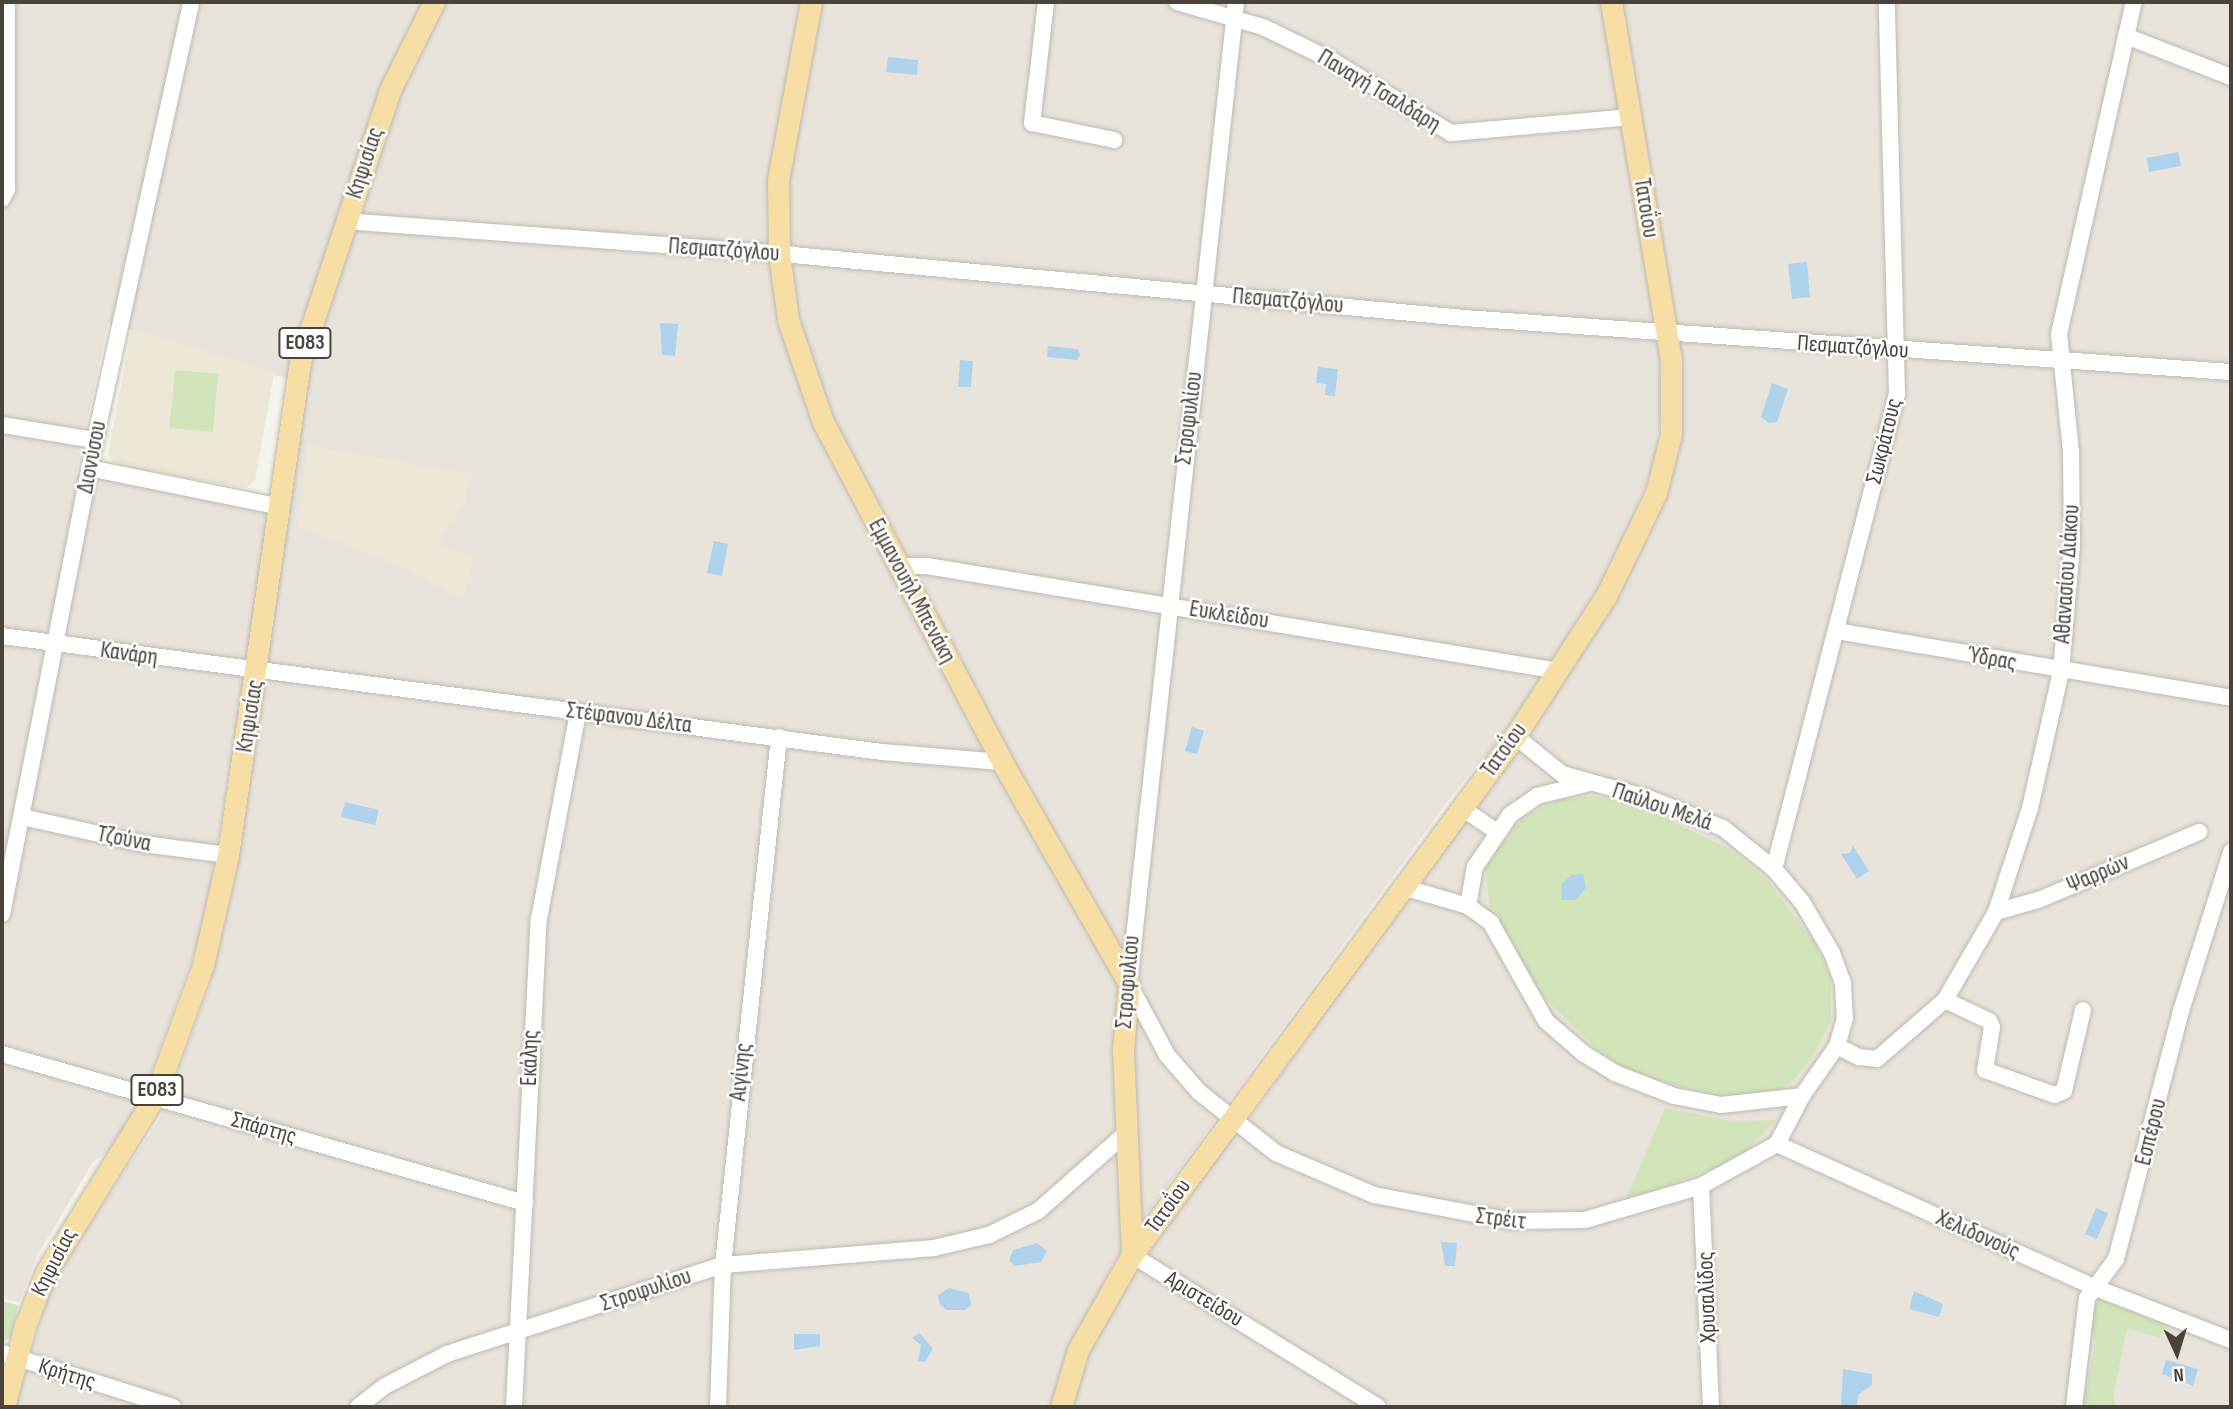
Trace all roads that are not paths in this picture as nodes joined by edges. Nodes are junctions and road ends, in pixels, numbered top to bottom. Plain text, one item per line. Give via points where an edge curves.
1 (5, 2) edge
2 (191, 2) edge
3 (434, 2) edge
4 (811, 2) edge
5 (1046, 2) edge
6 (1177, 2) edge
7 (1611, 2) edge
8 (1887, 2) edge
9 (2134, 2) edge
10 (1235, 9) edge
11 (2126, 36) junction
12 (2231, 77) edge
13 (1631, 117) junction
14 (1114, 140) dead end
15 (2, 199) edge
16 (346, 221) junction
17 (779, 254) junction
18 (1205, 293) junction
19 (1668, 334) junction
20 (1899, 350) junction
21 (2058, 362) junction
22 (2231, 372) edge
23 (2, 425) edge
24 (95, 440) junction
25 (89, 468) junction
26 (281, 507) junction
27 (898, 566) junction
28 (1168, 606) junction
29 (1836, 631) junction
30 (2, 636) edge
31 (55, 643) junction
32 (1559, 671) junction
33 (2061, 671) junction
34 (256, 672) junction
35 (2231, 698) edge
36 (578, 712) junction
37 (1515, 736) junction
38 (779, 737) junction
39 (1002, 762) junction
40 (1589, 783) junction
41 (1462, 808) junction
42 (22, 817) junction
43 (1497, 831) junction
44 (2199, 832) dead end
45 (9, 839) edge
46 (2231, 852) edge
47 (228, 855) junction
48 (1774, 869) junction
49 (1403, 887) junction
50 (1468, 906) junction
51 (1996, 912) junction
52 (2, 914) edge
53 (1129, 984) junction
54 (1945, 1000) junction
55 (2083, 1010) dead end
56 (1838, 1046) junction
57 (2, 1054) edge
58 (155, 1096) junction
59 (1802, 1096) junction
60 (1231, 1119) junction
61 (1124, 1135) junction
62 (1777, 1144) junction
63 (1701, 1186) junction
64 (525, 1203) junction
65 (1132, 1255) junction
66 (723, 1265) junction
67 (2096, 1288) junction
68 (518, 1331) junction
69 (2231, 1340) edge
70 (9, 1356) edge
71 (5, 1407) edge
72 (173, 1407) edge
73 (358, 1407) edge
74 (514, 1407) edge
75 (718, 1407) edge
76 (1061, 1407) edge
77 (1375, 1407) edge
78 (1711, 1407) edge
79 (2074, 1407) edge

1 - 15 street via 7,190
2 - 24 street, Διονύσου
3 - 16 main road, Κηφισίας / ΕΟ83 via 390,90
4 - 17 main road, Εμμανουήλ Μπενάκη via 779,171
5 - 14 street via 1032,123
6 - 10 street, Παναγή Τσαλδάρη
7 - 13 main road, Τατοΐου
8 - 20 street, Σωκράτους
9 - 11 street, Αθανασίου Διάκου
10 - 13 street, Παναγή Τσαλδάρη via 1333,61 1451,133
10 - 18 street, Στροφυλίου
11 - 12 street
11 - 21 street, Αθανασίου Διάκου via 2066,296
13 - 19 main road, Τατοΐου
16 - 17 street, Πεσματζόγλου
16 - 26 main road, Κηφισίας / ΕΟ83 via 300,361
17 - 18 street, Πεσματζόγλου
17 - 27 main road, Εμμανουήλ Μπενάκη via 782,295 809,387
18 - 19 street, Πεσματζόγλου
18 - 28 street, Στροφυλίου
19 - 20 street, Πεσματζόγλου
19 - 32 main road, Τατοΐου via 1673,383 1671,435 1656,493 1627,558
20 - 21 street, Πεσματζόγλου
20 - 29 street, Σωκράτους via 1897,394
21 - 22 street, Πεσματζόγλου
21 - 33 street, Αθανασίου Διάκου via 2073,494
23 - 24 street
24 - 25 street, Διονύσου
25 - 26 street
25 - 31 street, Διονύσου
26 - 34 main road, Κηφισίας / ΕΟ83
27 - 28 street, Ευκλείδου via 927,566
27 - 39 main road, Εμμανουήλ Μπενάκη
28 - 32 street, Ευκλείδου
28 - 53 street, Στροφυλίου
29 - 33 street, Ύδρας
29 - 48 street, Σωκράτους
30 - 31 street, Κανάρη
31 - 34 street, Κανάρη
31 - 42 street, Διονύσου
32 - 37 main road, Τατοΐου
33 - 35 street, Ύδρας
33 - 51 street, Αθανασίου Διάκου via 2048,745
34 - 36 street, Στέφανου Δέλτα
34 - 47 main road, Κηφισίας / ΕΟ83
36 - 38 street, Στέφανου Δέλτα
36 - 64 street, Εκάλης via 539,919
37 - 40 street, Παύλου Μελά via 1562,774
37 - 41 main road, Τατοΐου
38 - 39 street, Στέφανου Δέλτα
38 - 66 street, Αιγίνης
39 - 53 main road, Εμμανουήλ Μπενάκη
40 - 43 street via 1536,796
40 - 48 street, Παύλου Μελά via 1648,798 1723,828
41 - 43 street
41 - 49 main road, Τατοΐου
42 - 45 street, Διονύσου
42 - 47 street, Τζούνα via 144,844
43 - 50 street via 1475,867
44 - 51 street, Ψαρρών via 2041,899
45 - 52 street, Διονύσου
46 - 67 street, Εσπέρου via 2181,1011 2116,1259
47 - 58 main road, Κηφισίας / ΕΟ83 via 203,965
48 - 56 street, Παύλου Μελά via 1802,902 1832,953 1846,1002
49 - 50 street
49 - 60 main road, Τατοΐου
50 - 59 street via 1491,923 1546,1021 1597,1063 1647,1087 1704,1103 1736,1107
51 - 54 street, Αθανασίου Διάκου
53 - 60 street, Εμμανουήλ Μπενάκη via 1180,1072
53 - 61 main road, Στροφυλίου via 1123,1049
54 - 55 street via 1989,1021 1985,1070 2055,1095 2064,1091
54 - 56 street, Αθανασίου Διάκου via 1877,1059 1859,1057
56 - 59 street, Παύλου Μελά
57 - 58 street, Σπάρτης
58 - 64 street, Σπάρτης
58 - 70 main road, Κηφισίας / ΕΟ83 via 64,1239
59 - 62 street
60 - 63 street, Στρέιτ via 1276,1153 1347,1186 1439,1210 1511,1221 1585,1220
60 - 65 main road, Τατοΐου
61 - 65 main road
61 - 66 street, Στροφυλίου via 1038,1211 971,1241
62 - 63 street, Στρέιτ
62 - 67 street, Χελιδονούς
63 - 78 street, Χρυσαλίδος
64 - 68 street, Εκάλης
65 - 76 main road, Τατοΐου via 1079,1350
65 - 77 street, Αριστείδου
66 - 68 street, Στροφυλίου
66 - 75 street, Αιγίνης
67 - 69 street, Χελιδονούς
67 - 79 street, Εσπέρου via 2087,1298
68 - 73 street, Στροφυλίου via 413,1369
68 - 74 street, Εκάλης
70 - 71 main road, Κηφισίας / ΕΟ83
70 - 72 street, Κρήτης

